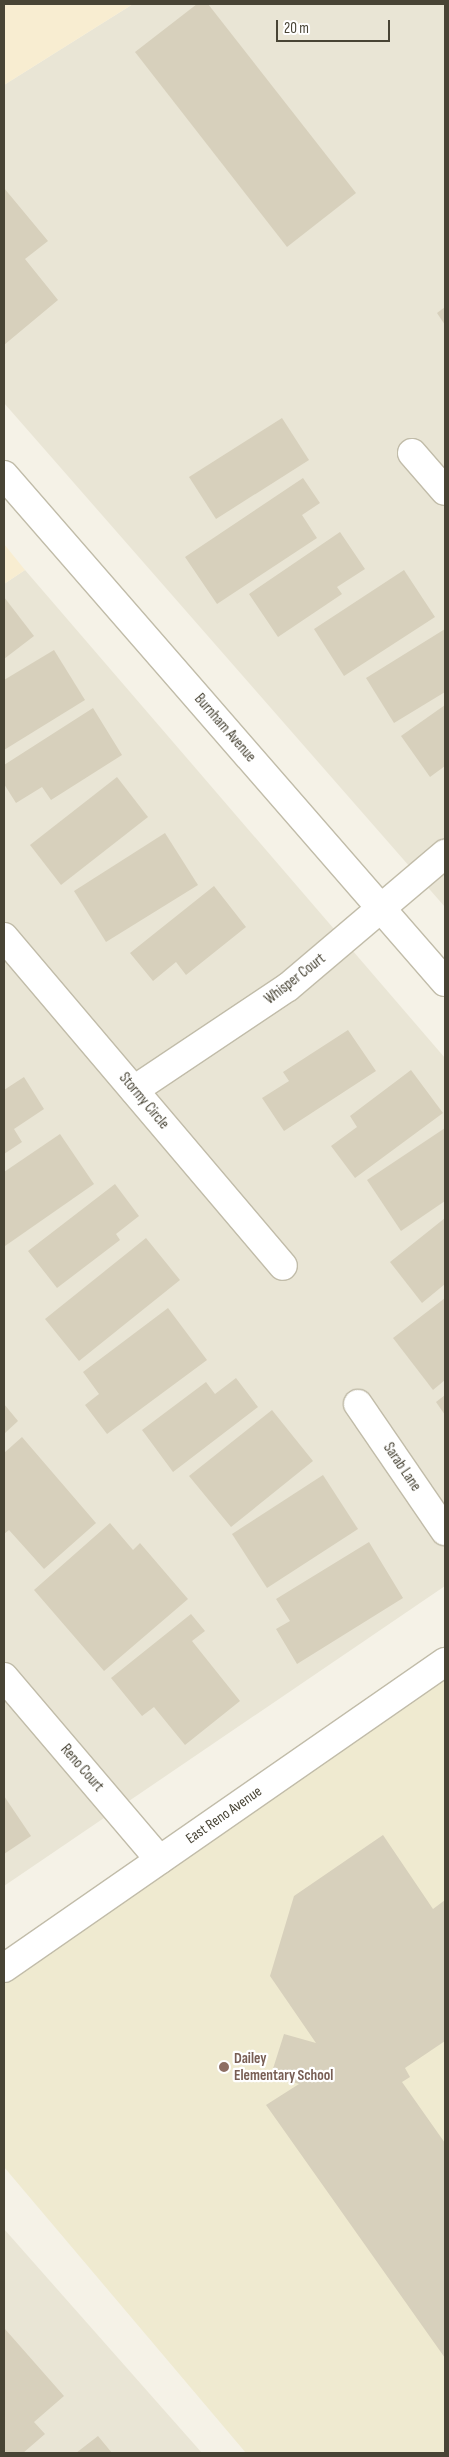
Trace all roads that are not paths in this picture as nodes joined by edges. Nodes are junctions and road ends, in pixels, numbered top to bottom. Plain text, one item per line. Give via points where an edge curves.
1 (412, 453) dead end
2 (4, 474) edge
3 (445, 491) edge
4 (445, 854) edge
5 (381, 907) junction
6 (4, 937) edge
7 (445, 982) edge
8 (134, 1090) junction
9 (283, 1266) dead end
10 (358, 1404) dead end
11 (445, 1531) edge
12 (445, 1662) edge
13 (4, 1677) edge
14 (160, 1860) junction
15 (4, 1968) edge

1 - 3 street
2 - 5 street, Burnham Avenue
4 - 5 street, Whisper Court
5 - 7 street, Burnham Avenue
5 - 8 street, Whisper Court via 288,987
6 - 8 street, Stormy Circle
8 - 9 street, Stormy Circle
10 - 11 street, Sarab Lane
12 - 14 street, East Reno Avenue
13 - 14 street, Reno Court
14 - 15 street, East Reno Avenue

